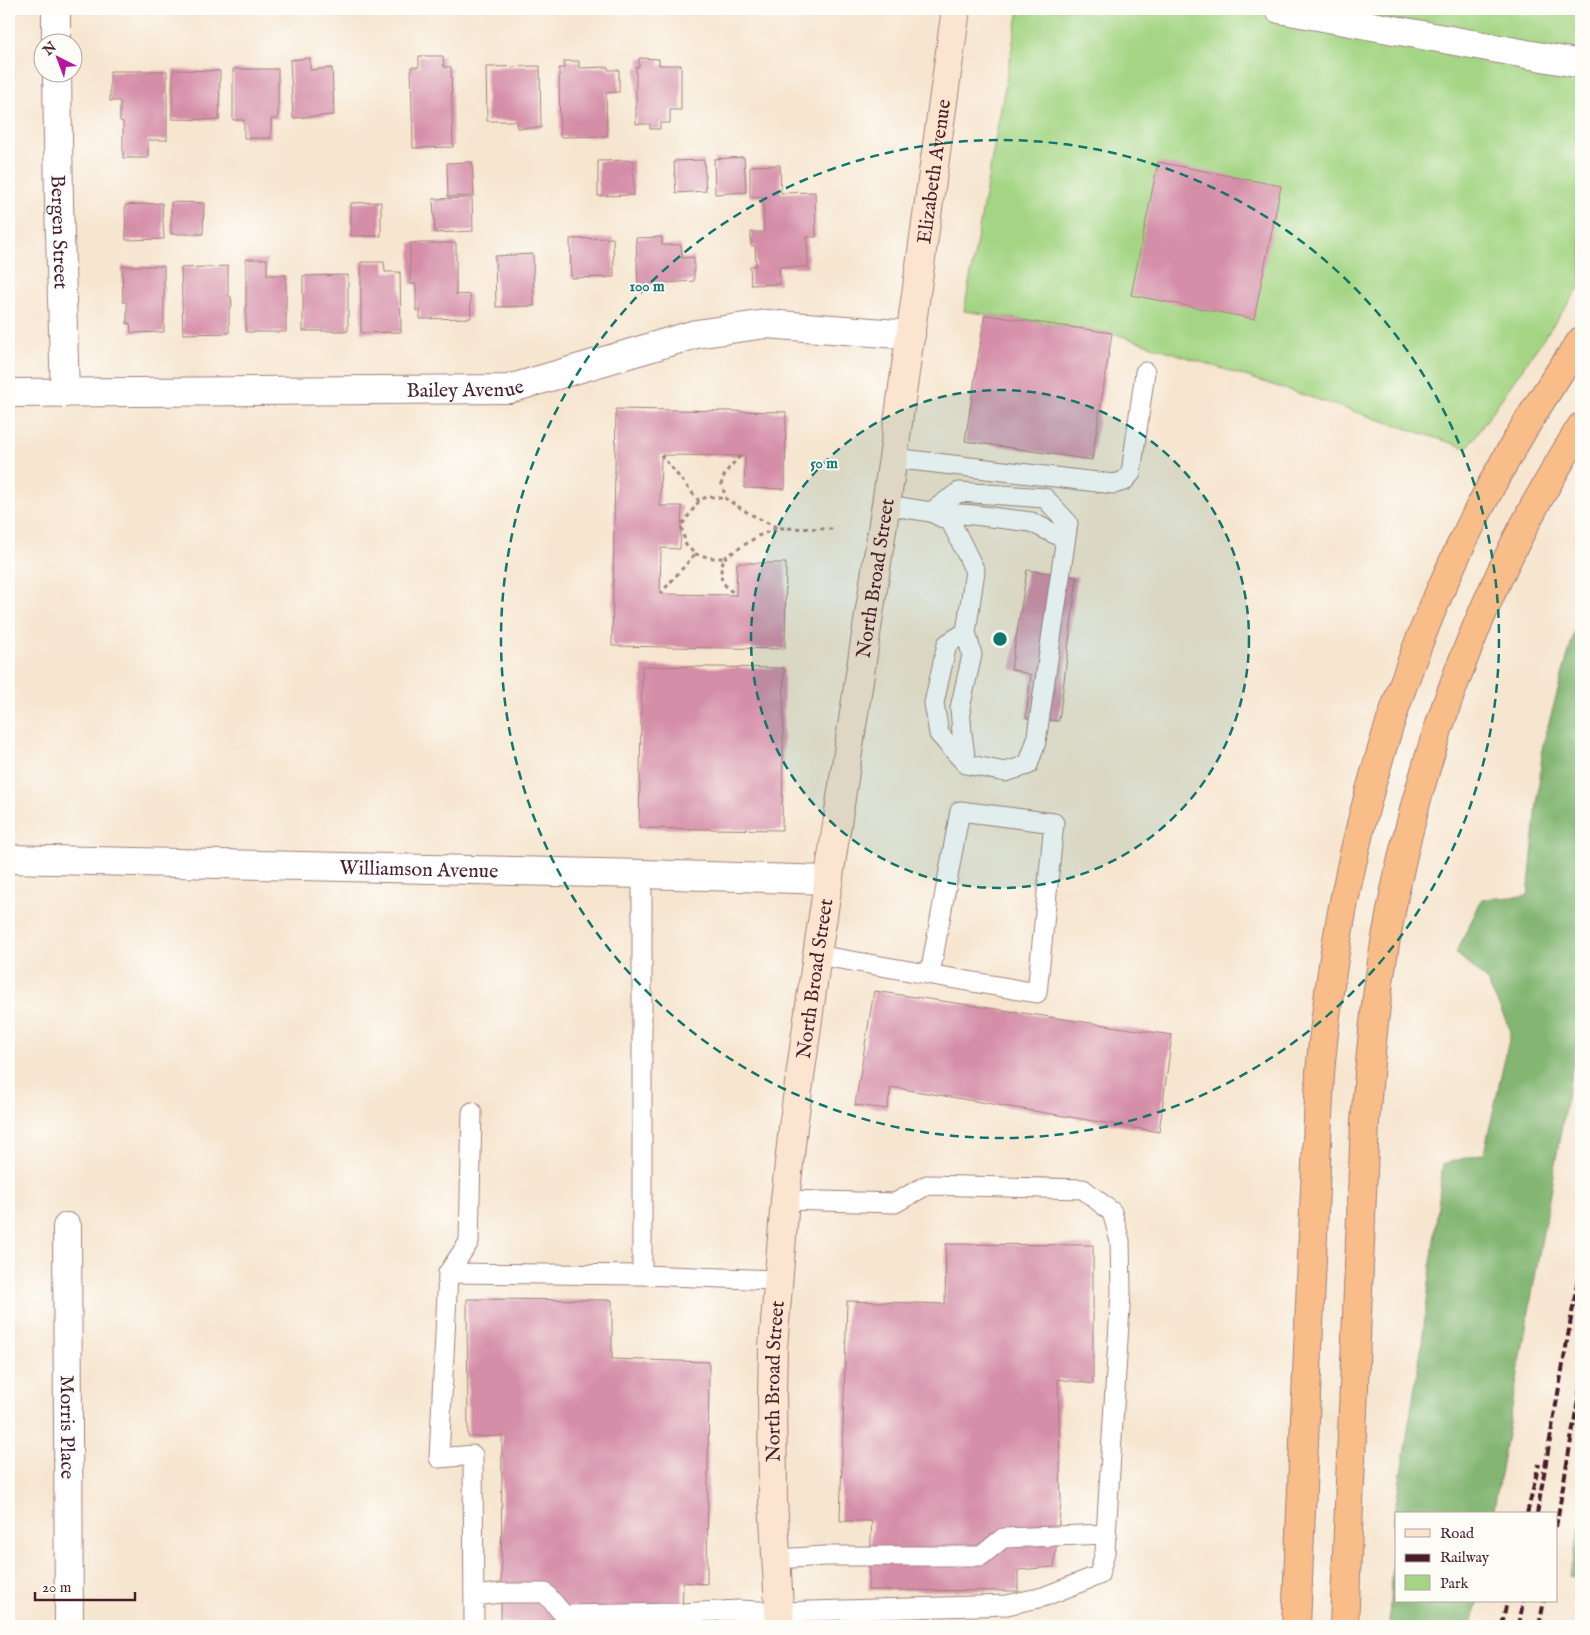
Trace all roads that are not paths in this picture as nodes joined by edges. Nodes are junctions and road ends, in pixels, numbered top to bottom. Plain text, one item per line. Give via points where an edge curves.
1 (56, 9) edge
2 (956, 9) edge
3 (1278, 9) edge
4 (56, 32) edge
5 (1581, 64) edge
6 (56, 82) edge
7 (912, 335) junction
8 (1581, 341) edge
9 (1145, 372) dead end
10 (65, 392) junction
11 (9, 393) edge
12 (1581, 427) edge
13 (893, 458) junction
14 (886, 505) junction
15 (931, 512) junction
16 (1065, 539) junction
17 (966, 632) junction
18 (966, 764) junction
19 (9, 859) edge
20 (642, 874) junction
21 (829, 880) junction
22 (817, 955) junction
23 (930, 974) junction
24 (472, 1112) dead end
25 (785, 1200) junction
26 (67, 1227) dead end
27 (448, 1273) junction
28 (642, 1275) junction
29 (779, 1280) junction
30 (1106, 1534) junction
31 (776, 1559) junction
32 (474, 1596) junction
33 (891, 1618) edge
34 (780, 1619) edge
35 (69, 1626) edge
36 (474, 1626) edge
37 (1296, 1626) edge
38 (1344, 1626) edge

1 - 4 street
2 - 7 main road, Elizabeth Avenue
3 - 5 street
6 - 10 street, Bergen Street
7 - 10 street, Bailey Avenue via 766,324 696,334 509,389
7 - 13 main road, North Broad Street
8 - 37 highway via 1525,426 1493,482 1438,593 1374,770 1347,882 1325,1012 1320,1073
9 - 13 lane via 1131,473 1124,481 1114,484
10 - 11 street, Bailey Avenue
12 - 38 highway via 1518,537 1492,590 1446,705 1410,823 1387,930 1369,1062 1365,1122
13 - 14 main road, North Broad Street
14 - 15 lane
14 - 21 main road, North Broad Street
15 - 16 lane via 1031,522
15 - 16 lane via 959,492 1045,498 1068,523
15 - 17 lane via 950,522 975,571
16 - 18 lane via 1036,742 1028,765 1005,772
17 - 18 lane via 972,655 960,708
17 - 18 lane via 947,644 934,703 939,734
19 - 20 street, Williamson Avenue
20 - 21 street, Williamson Avenue
20 - 28 lane
21 - 22 main road, North Broad Street
22 - 23 lane
22 - 25 main road, North Broad Street
23 - 23 lane via 1037,993 1054,823 960,811
24 - 27 lane via 470,1242
25 - 29 main road, North Broad Street
25 - 30 lane via 895,1203 927,1185 1083,1189 1112,1212 1120,1241 1121,1291
26 - 35 street, Morris Place
27 - 28 lane
27 - 32 lane via 439,1458 473,1455
28 - 29 lane
29 - 31 main road, North Broad Street via 772,1403
30 - 31 lane via 1003,1538 981,1556
30 - 33 lane via 1099,1575 1043,1597 1007,1605
31 - 34 main road, North Broad Street
32 - 34 lane via 545,1593 564,1615 739,1610
32 - 36 lane
33 - 34 lane

